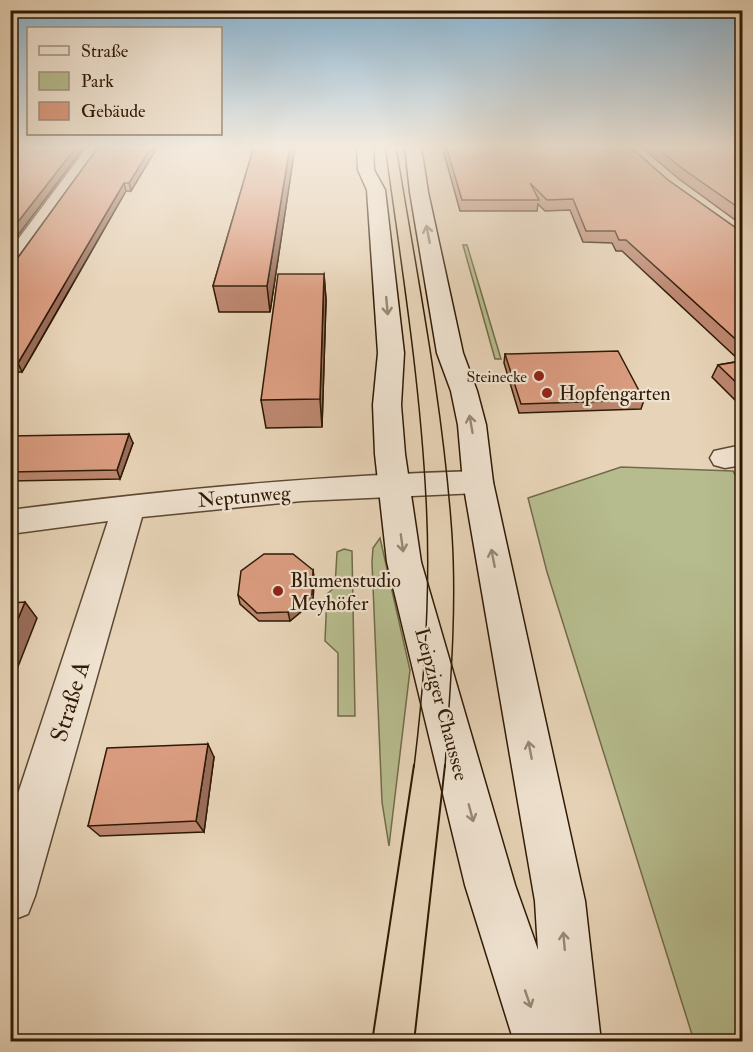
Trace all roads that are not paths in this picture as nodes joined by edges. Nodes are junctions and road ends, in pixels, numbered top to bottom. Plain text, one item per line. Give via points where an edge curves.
1 (61, 195) edge
2 (376, 195) edge
3 (420, 195) edge
4 (10, 265) edge
5 (478, 482) junction
6 (393, 485) junction
7 (129, 506) junction
8 (10, 522) edge
9 (10, 896) edge
10 (543, 1041) edge
11 (573, 1041) edge

1 - 4 main road
2 -> 6 main road, Leipziger Chaussee via 391,353 387,405
5 -> 3 main road via 472,425 450,353
5 - 6 main road, Neptunweg
11 -> 5 main road via 560,901
6 - 7 main road, Neptunweg
6 -> 10 main road, Leipziger Chaussee via 404,562 490,885
7 - 8 main road, Neptunweg
7 - 9 main road, Straße A

